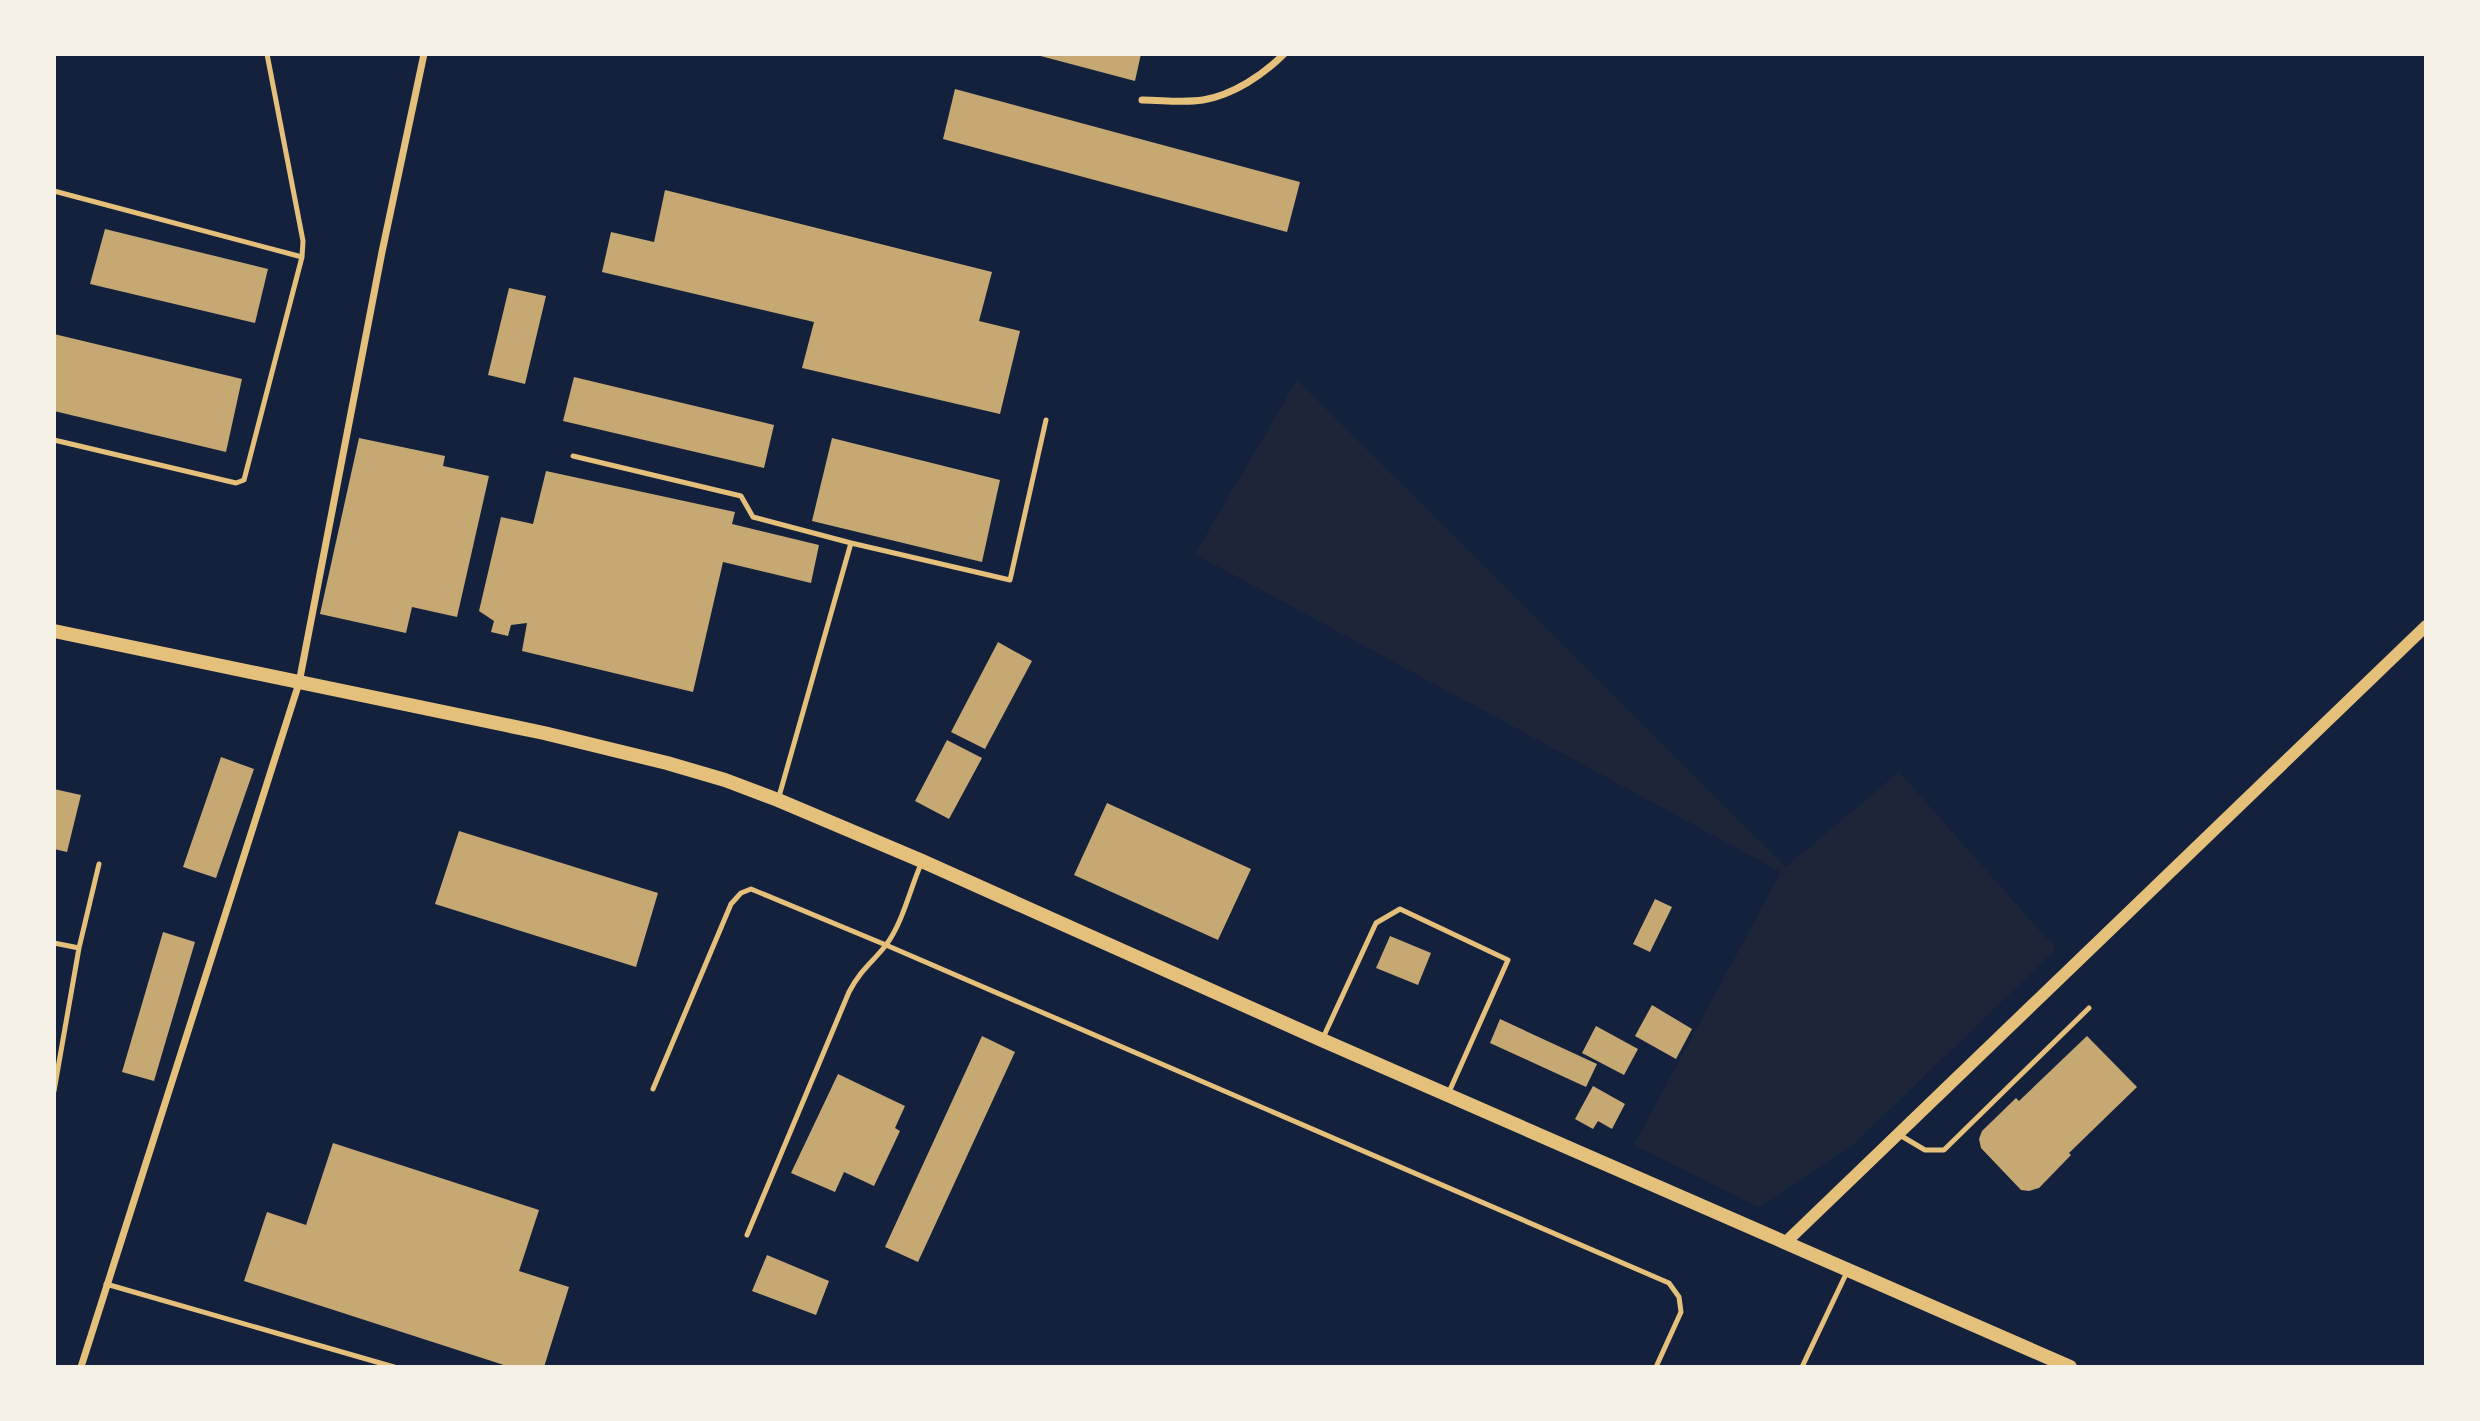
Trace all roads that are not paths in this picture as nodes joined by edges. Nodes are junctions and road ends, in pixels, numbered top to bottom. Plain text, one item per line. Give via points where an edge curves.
1 (267, 54) edge
2 (424, 54) edge
3 (1284, 54) edge
4 (1142, 100) dead end
5 (54, 191) edge
6 (302, 257) junction
7 (1046, 420) dead end
8 (54, 440) edge
9 (573, 456) dead end
10 (852, 542) junction
11 (2426, 626) edge
12 (57, 629) edge
13 (299, 683) junction
14 (778, 800) junction
15 (922, 861) junction
16 (99, 864) dead end
17 (54, 943) edge
18 (886, 945) junction
19 (79, 948) junction
20 (2089, 1008) dead end
21 (1322, 1040) junction
22 (653, 1089) dead end
23 (54, 1091) edge
24 (1448, 1095) junction
25 (1898, 1134) junction
26 (747, 1235) dead end
27 (1786, 1242) junction
28 (1848, 1269) junction
29 (106, 1284) junction
30 (80, 1367) edge
31 (394, 1367) edge
32 (1656, 1367) edge
33 (1802, 1367) edge
34 (2070, 1367) edge

1 - 6 lane via 303,241
2 - 13 street
3 - 4 street via 1272,67 1215,97
5 - 6 lane
6 - 8 lane via 246,476 240,483
7 - 10 lane via 1010,580
9 - 10 lane via 741,496 753,517
10 - 14 lane
11 - 25 street
12 - 13 main road
13 - 14 main road via 667,763
13 - 29 street
14 - 15 main road
15 - 18 lane
15 - 21 main road
16 - 19 lane
17 - 19 lane
18 - 22 lane via 751,889 741,893 731,904
18 - 26 lane via 849,992
18 - 32 lane via 1669,1283 1679,1297 1681,1312
19 - 23 lane
20 - 25 lane via 1944,1150 1925,1150
21 - 24 main road
21 - 24 lane via 1376,923 1400,909 1508,960
24 - 27 main road
25 - 27 street
27 - 28 main road
28 - 33 lane
28 - 34 main road
29 - 30 street
29 - 31 lane

